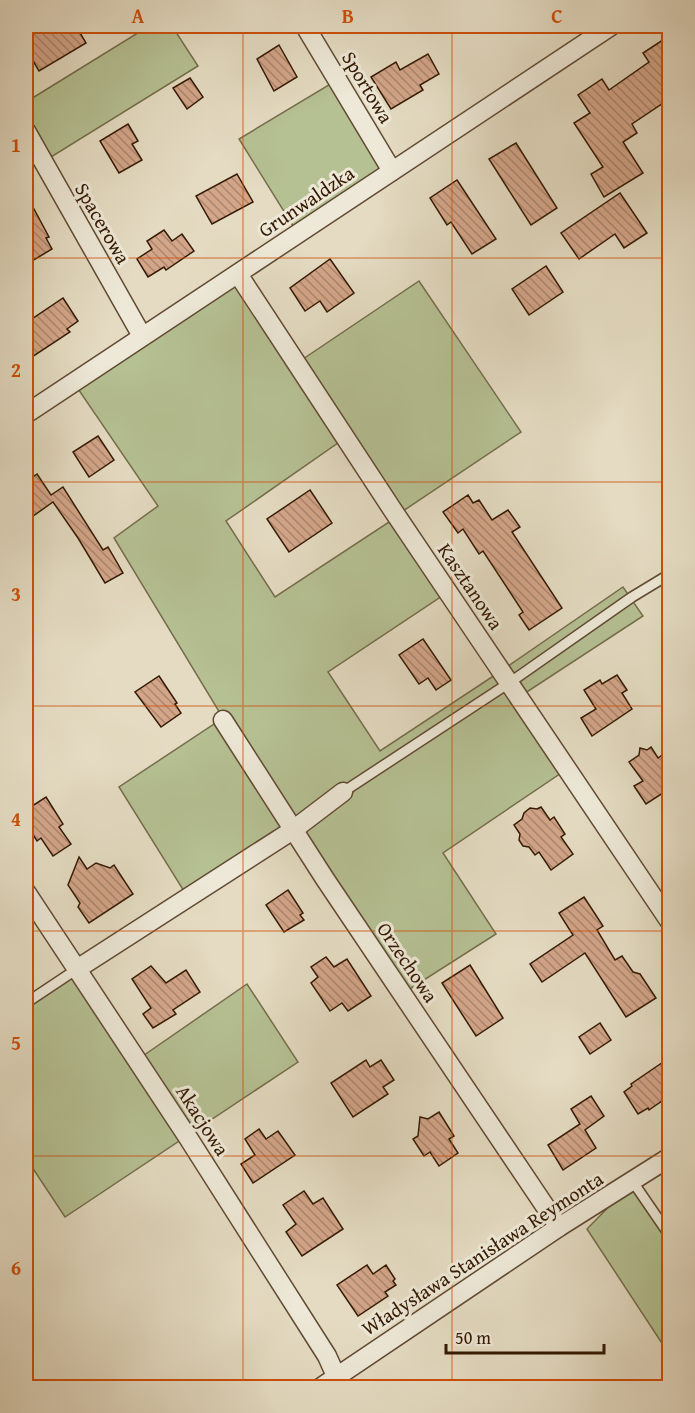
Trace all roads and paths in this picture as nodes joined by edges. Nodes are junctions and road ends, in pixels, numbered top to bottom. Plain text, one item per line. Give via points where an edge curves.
1 (305, 26) edge
2 (609, 26) edge
3 (26, 131) edge
4 (392, 171) junction
5 (238, 274) junction
6 (142, 336) junction
7 (26, 414) edge
8 (669, 574) edge
9 (509, 683) junction
10 (223, 720) dead end
11 (344, 792) joint
12 (293, 830) junction
13 (26, 892) edge
14 (669, 922) edge
15 (76, 969) junction
16 (26, 1003) edge
17 (669, 1157) edge
18 (633, 1182) junction
19 (559, 1227) junction
20 (669, 1236) edge
21 (339, 1382) edge
22 (320, 1388) edge

1 - 4 street, Sportowa
2 - 4 street, Grunwaldzka
3 - 6 street, Spacerowa
4 - 5 street, Grunwaldzka
5 - 6 street, Grunwaldzka
5 - 9 street, Kasztanowa
6 - 7 street, Grunwaldzka
8 - 9 lane
9 - 11 lane
9 - 14 street, Kasztanowa
10 - 12 street, Orzechowa
11 - 12 street
12 - 15 street
12 - 19 street, Orzechowa
13 - 15 street, Akacjowa
15 - 16 lane
15 - 21 street, Akacjowa via 188,1136 327,1356
17 - 18 street, Władysława Stanisława Reymonta
18 - 19 street, Władysława Stanisława Reymonta
18 - 20 lane
19 - 21 street, Władysława Stanisława Reymonta
21 - 22 street, Władysława Stanisława Reymonta

